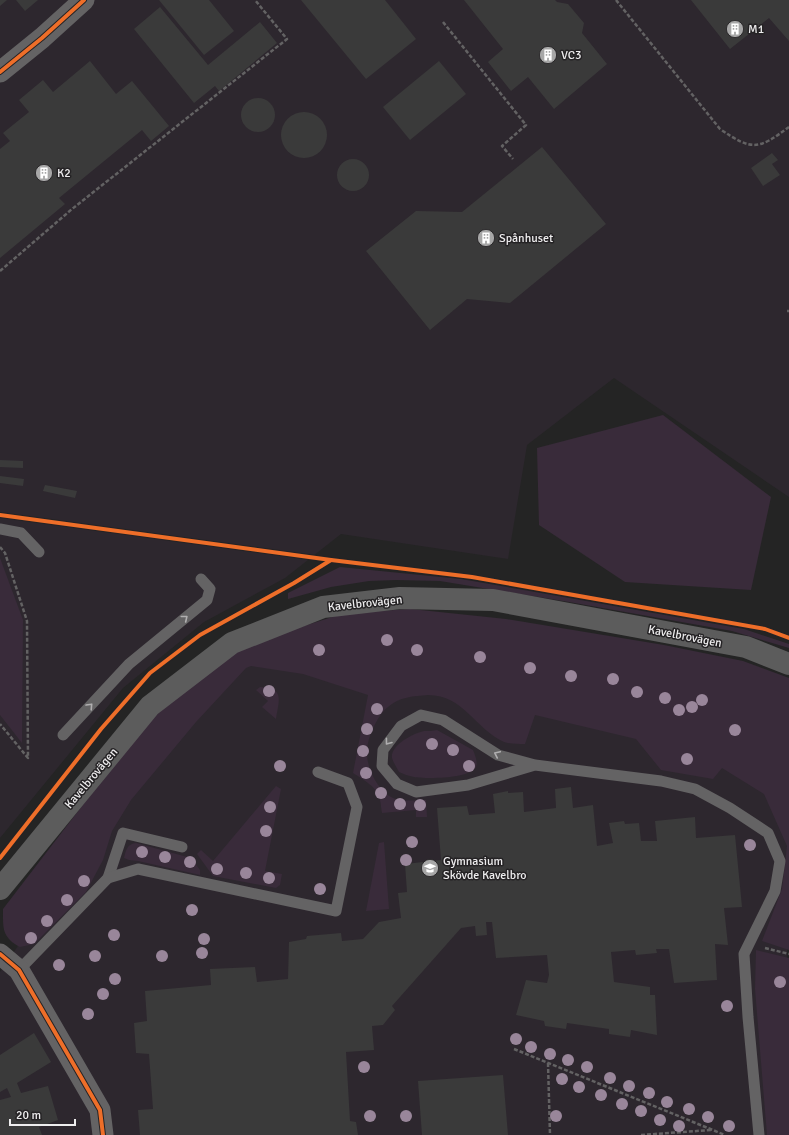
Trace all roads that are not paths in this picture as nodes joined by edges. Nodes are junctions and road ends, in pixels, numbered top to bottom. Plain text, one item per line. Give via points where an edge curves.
1 (84, 0) edge
2 (0, 72) edge
3 (0, 529) edge
4 (39, 552) dead end
5 (201, 579) dead end
6 (789, 664) edge
7 (63, 735) dead end
8 (534, 765) junction
9 (318, 772) dead end
10 (182, 847) dead end
11 (108, 878) junction
12 (0, 890) edge
13 (0, 954) edge
14 (18, 970) junction
15 (103, 1135) edge
16 (759, 1135) edge

1 - 2 street
3 - 4 lane via 21,533
7 -> 5 lane via 129,664 207,600 210,589
6 - 12 main road, Kavelbrovägen via 746,648 493,600 400,598 323,607 232,643 150,706
8 -> 8 lane via 498,755 442,720 421,715 401,726 382,750 382,766 398,784 416,792 468,785
8 - 16 lane via 661,781 695,789 730,808 768,834 780,861 775,891 744,954
9 - 11 lane via 348,784 357,807 336,911 138,869
10 - 11 lane via 123,833
11 - 14 lane
13 - 14 street
14 - 15 street via 100,1110

